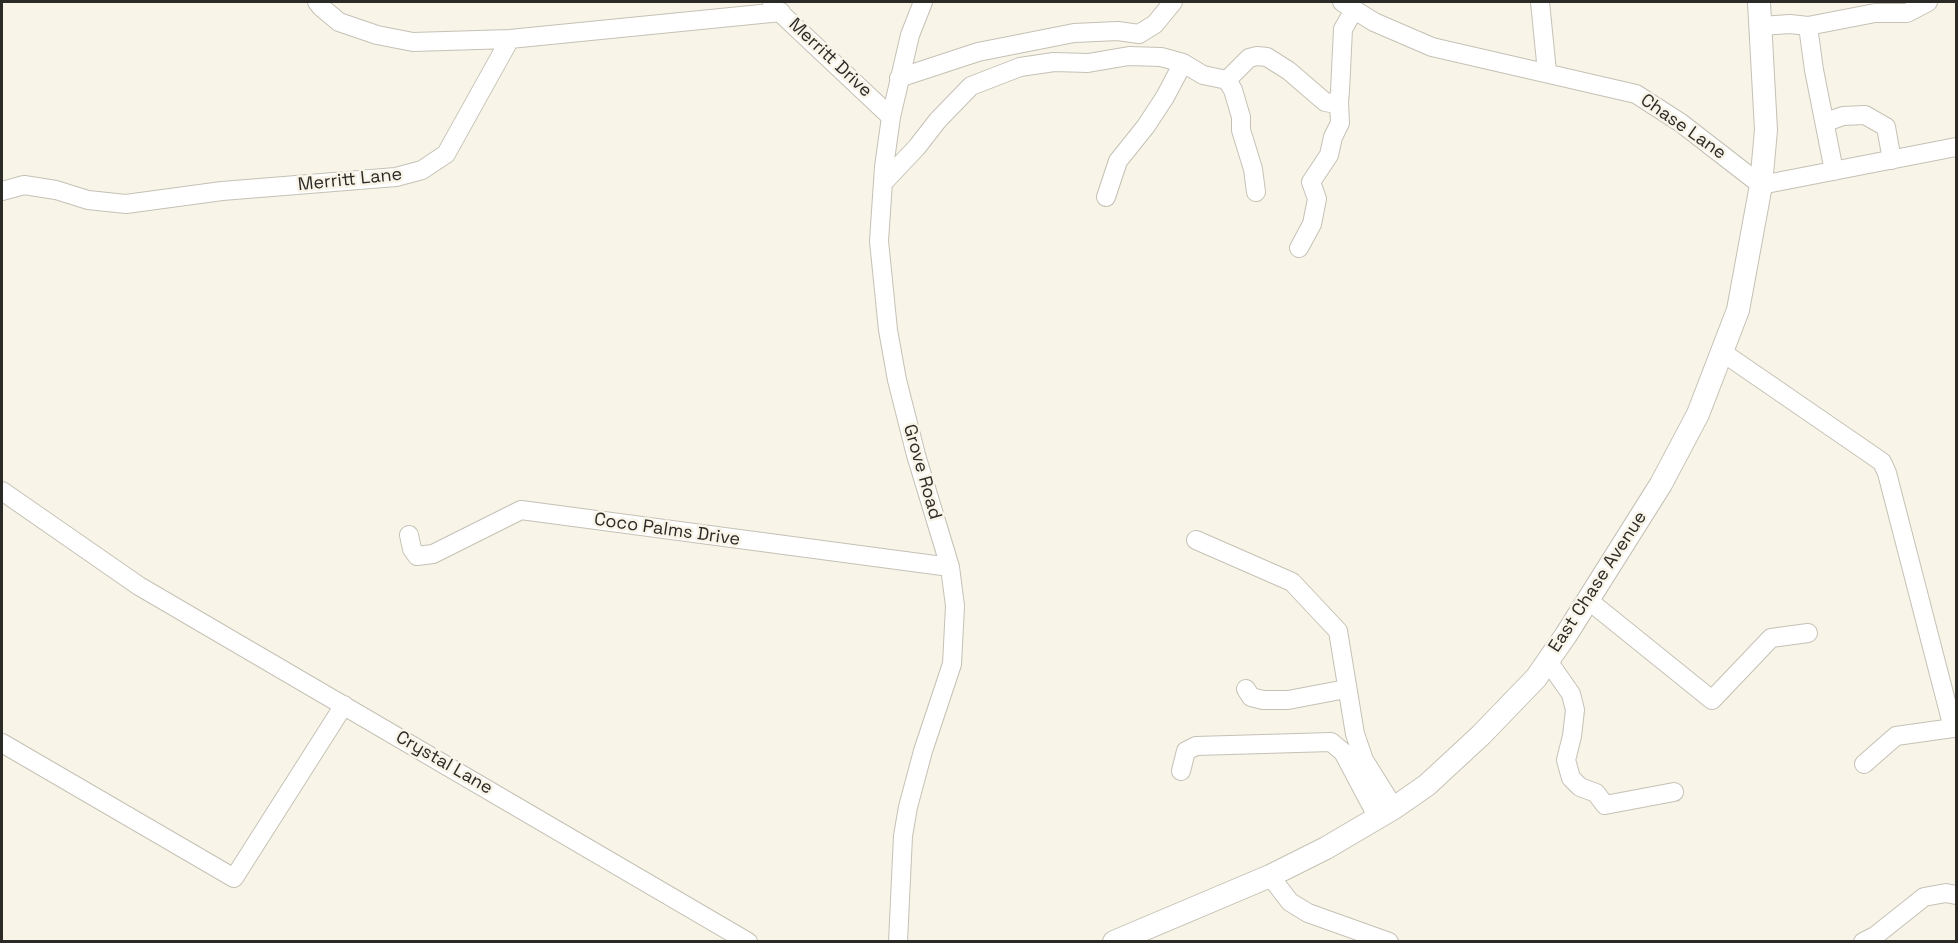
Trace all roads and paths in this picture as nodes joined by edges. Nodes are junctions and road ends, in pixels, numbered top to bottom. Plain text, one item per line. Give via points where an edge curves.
1 (317, 2) edge
2 (923, 2) edge
3 (1173, 2) edge
4 (1540, 2) edge
5 (1759, 2) edge
6 (1928, 2) edge
7 (1348, 6) edge
8 (775, 7) edge
9 (1761, 26) junction
10 (1808, 26) junction
11 (510, 39) junction
12 (1183, 63) junction
13 (1547, 72) junction
14 (899, 78) junction
15 (1227, 80) junction
16 (1339, 102) junction
17 (891, 117) junction
18 (1826, 122) junction
19 (1956, 147) edge
20 (1892, 160) junction
21 (1834, 171) junction
22 (884, 183) junction
23 (1761, 184) junction
24 (2, 191) edge
25 (1256, 192) dead end
26 (1106, 197) dead end
27 (1299, 248) dead end
28 (1722, 352) junction
29 (2, 491) edge
30 (408, 535) dead end
31 (1196, 540) dead end
32 (950, 567) junction
33 (1588, 600) junction
34 (1808, 633) dead end
35 (1548, 661) junction
36 (1246, 689) dead end
37 (1346, 689) junction
38 (344, 705) junction
39 (2, 743) edge
40 (1864, 764) dead end
41 (1181, 771) dead end
42 (1674, 792) dead end
43 (1386, 813) junction
44 (1270, 876) junction
45 (1956, 895) edge
46 (1871, 940) edge
47 (748, 942) edge
48 (898, 942) edge
49 (1114, 942) edge
50 (1389, 942) edge

1 - 11 street via 339,22 376,35 413,42
2 - 14 street, Grove Road
3 - 14 street via 1155,24 1139,33 1074,33 978,52
4 - 13 street
5 - 9 main road, East Chase Avenue
6 - 10 street via 1907,13 1875,13
7 - 13 street, Chase Lane via 1432,47
7 - 16 street
8 - 11 street
8 - 17 street, Merritt Drive
9 - 10 street
9 - 23 main road, East Chase Avenue via 1766,130
10 - 18 street
11 - 24 street, Merritt Lane via 446,154 422,170 396,177 222,191 126,204 24,184
12 - 15 street via 1203,75
12 - 22 street via 1161,57 1129,56 1088,63 1053,62 1020,67 971,86
12 - 26 street via 1146,126 1118,161
13 - 23 street, Chase Lane via 1636,94
14 - 17 street, Grove Road
15 - 16 street via 1249,58 1267,57 1325,102
15 - 25 street via 1240,117
16 - 27 street via 1340,123 1329,155 1311,182 1317,199 1312,224
17 - 22 street, Grove Road
18 - 20 street via 1865,115 1886,127
18 - 21 street
19 - 20 street
20 - 21 street
21 - 23 street
22 - 32 street, Grove Road via 879,241 888,330 916,454
23 - 28 main road, East Chase Avenue via 1738,310
28 - 33 main road, East Chase Avenue via 1698,414 1661,484
28 - 40 street via 1882,462 1887,473 1953,728 1896,736
29 - 38 street, Crystal Lane via 139,586
30 - 32 street, Coco Palms Drive via 417,556 433,554 521,510
31 - 37 street via 1292,582 1338,631
32 - 48 street, Grove Road via 955,606 952,664 908,807
33 - 34 street via 1712,700 1771,638
33 - 35 main road, East Chase Avenue
35 - 42 street via 1571,694 1575,710 1566,760 1571,778 1580,787 1596,793 1605,805
35 - 43 main road, East Chase Avenue via 1481,735 1427,784
36 - 37 street via 1251,697 1263,700
37 - 43 street via 1355,734
38 - 39 street via 234,878
38 - 47 street, Crystal Lane
41 - 43 street via 1186,751 1196,746 1331,742 1343,752
43 - 44 main road, East Chase Avenue
44 - 49 main road, East Chase Avenue
44 - 50 street via 1290,902 1308,913
45 - 46 street via 1924,897

